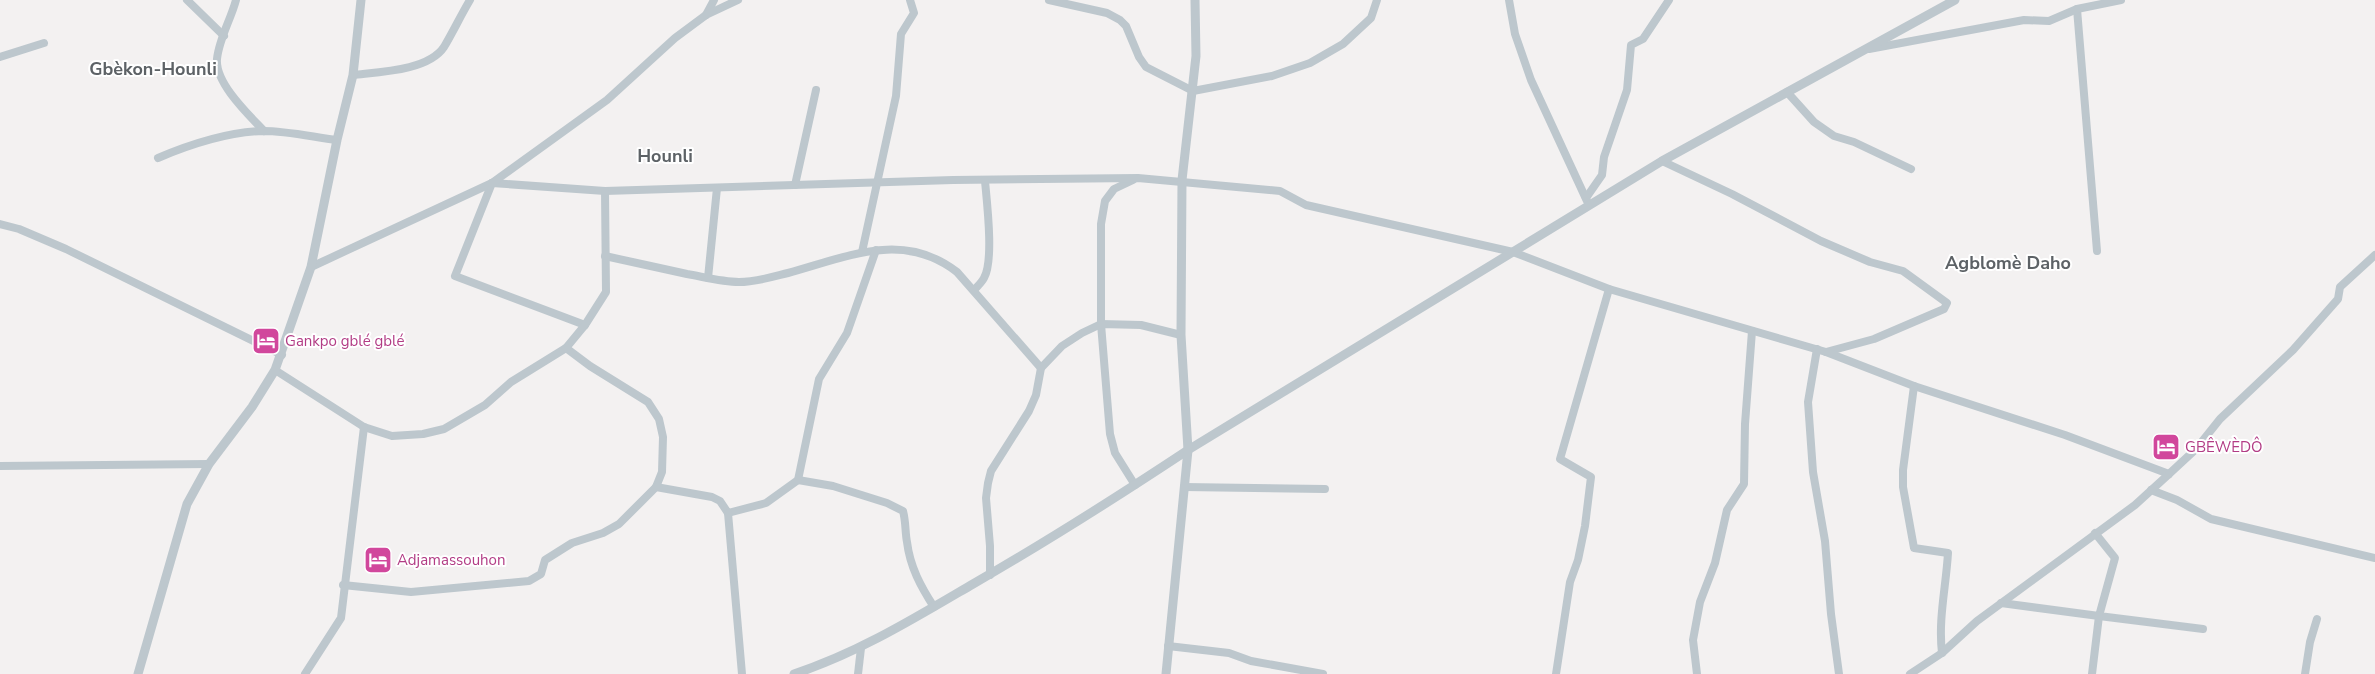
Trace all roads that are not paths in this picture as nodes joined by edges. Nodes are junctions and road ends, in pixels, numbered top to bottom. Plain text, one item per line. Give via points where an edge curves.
1 (187, 0) edge
2 (236, 0) edge
3 (361, 0) edge
4 (470, 0) edge
5 (714, 0) edge
6 (738, 0) edge
7 (910, 0) edge
8 (1049, 0) edge
9 (1195, 0) edge
10 (1377, 0) edge
11 (1509, 0) edge
12 (1669, 0) edge
13 (1955, 0) edge
14 (2121, 0) edge
15 (2077, 9) junction
16 (706, 15) junction
17 (224, 36) junction
18 (44, 43) dead end
19 (1863, 50) junction
20 (0, 57) edge
21 (353, 75) junction
22 (816, 90) dead end
23 (1193, 91) junction
24 (1787, 92) junction
25 (264, 131) junction
26 (337, 140) junction
27 (158, 158) dead end
28 (1662, 161) junction
29 (1911, 169) dead end
30 (1138, 178) junction
31 (1182, 180) junction
32 (985, 181) junction
33 (492, 183) junction
34 (877, 183) junction
35 (795, 186) junction
36 (717, 188) junction
37 (605, 191) junction
38 (1587, 202) junction
39 (0, 224) edge
40 (876, 250) junction
41 (2097, 251) dead end
42 (862, 252) junction
43 (1514, 252) junction
44 (2375, 254) edge
45 (605, 256) junction
46 (311, 267) junction
47 (708, 278) junction
48 (1609, 289) junction
49 (974, 290) junction
50 (1101, 324) junction
51 (585, 325) junction
52 (1752, 331) junction
53 (1181, 335) junction
54 (566, 348) junction
55 (1817, 349) junction
56 (1826, 352) junction
57 (282, 355) junction
58 (1041, 368) junction
59 (275, 370) junction
60 (1914, 386) junction
61 (364, 428) junction
62 (1188, 450) junction
63 (209, 464) junction
64 (0, 466) edge
65 (2169, 474) junction
66 (798, 480) junction
67 (1135, 485) junction
68 (656, 487) junction
69 (1184, 487) junction
70 (1325, 489) dead end
71 (2151, 490) junction
72 (728, 513) junction
73 (2096, 533) junction
74 (2375, 558) edge
75 (990, 574) junction
76 (343, 585) junction
77 (2001, 603) junction
78 (934, 607) junction
79 (2099, 616) junction
80 (2317, 619) dead end
81 (2203, 629) dead end
82 (1168, 646) junction
83 (861, 648) junction
84 (1942, 653) junction
85 (138, 674) edge
86 (305, 674) edge
87 (742, 674) edge
88 (794, 674) edge
89 (858, 674) edge
90 (1166, 674) edge
91 (1323, 674) edge
92 (1556, 674) edge
93 (1697, 674) edge
94 (1839, 674) edge
95 (1910, 674) edge
96 (2092, 674) edge
97 (2306, 674) edge

1 - 17 street
2 - 17 street
3 - 21 street
4 - 21 street via 443,49 433,57 419,65
5 - 16 street
6 - 16 street
7 - 34 street via 914,13 902,34 896,96
8 - 23 street via 1107,13 1120,20 1146,67
9 - 23 street
10 - 23 street via 1371,18 1343,44 1310,62 1272,76
11 - 38 street via 1515,34 1531,80
12 - 38 street via 1644,39 1631,45 1627,90 1604,157 1602,175
13 - 19 street
14 - 15 street
15 - 19 street via 2050,21 2024,20
15 - 41 street
16 - 33 street via 675,38 607,100
17 - 25 street via 217,57 218,70 236,99
18 - 20 street
19 - 24 street
21 - 26 street
22 - 35 street
23 - 31 street
24 - 28 street
24 - 29 street via 1814,122 1834,136
25 - 26 street
25 - 27 street via 225,135
26 - 46 street
28 - 38 street
28 - 56 street via 1821,241 1870,262 1903,271 1947,303 1944,309 1874,339
30 - 31 street
30 - 32 street
30 - 50 street via 1114,189 1105,201 1101,224
31 - 43 street via 1280,191 1306,204
31 - 53 street
32 - 34 street
32 - 49 street via 988,260 985,277
33 - 37 street
33 - 46 street
33 - 51 street via 455,276
34 - 35 street
34 - 42 street
35 - 36 street
36 - 37 street
36 - 47 street
37 - 45 street
38 - 43 street
39 - 57 street via 66,250
40 - 42 street
40 - 49 street via 902,249 931,256 958,272
40 - 66 street via 847,333 819,379
42 - 47 street via 757,281
43 - 48 street
43 - 62 street
44 - 65 street via 2340,287 2338,299 2292,350 2220,419 2196,449
45 - 47 street
45 - 51 street via 606,292
46 - 57 street
48 - 52 street
48 - 92 street via 1560,459 1591,477 1585,526 1570,582
49 - 58 street
50 - 53 street via 1141,325
50 - 58 street via 1062,346
50 - 67 street via 1110,434 1115,453
51 - 54 street
52 - 55 street
52 - 93 street via 1744,484 1727,510 1715,563 1700,602 1693,640
53 - 62 street
54 - 61 street via 444,429 392,436
54 - 68 street via 648,402 655,410 663,437 662,472
55 - 56 street
55 - 94 street via 1808,402 1813,472
56 - 60 street
57 - 59 street
58 - 75 street via 1029,410 991,471 988,483
59 - 61 street
59 - 63 street
60 - 65 street via 2065,435
60 - 84 street via 1903,487 1914,548 1948,554 1941,605
61 - 76 street
62 - 67 street
62 - 69 street
63 - 64 street
63 - 85 street via 188,504
65 - 71 street
66 - 72 street via 766,503
66 - 78 street via 842,489 903,511 913,569
67 - 75 street
68 - 72 street via 712,497 720,501
68 - 76 street via 619,524 572,543 545,560 536,579 411,592
69 - 70 street
69 - 82 street
71 - 73 street
71 - 74 street via 2211,519
72 - 87 street
73 - 77 street
73 - 79 street via 2115,558
75 - 78 street
76 - 86 street via 341,618
77 - 79 street
77 - 84 street via 1977,620
78 - 83 street
79 - 81 street
79 - 96 street
80 - 97 street
82 - 90 street
82 - 91 street via 1229,653 1251,661
83 - 88 street
83 - 89 street
84 - 95 street

